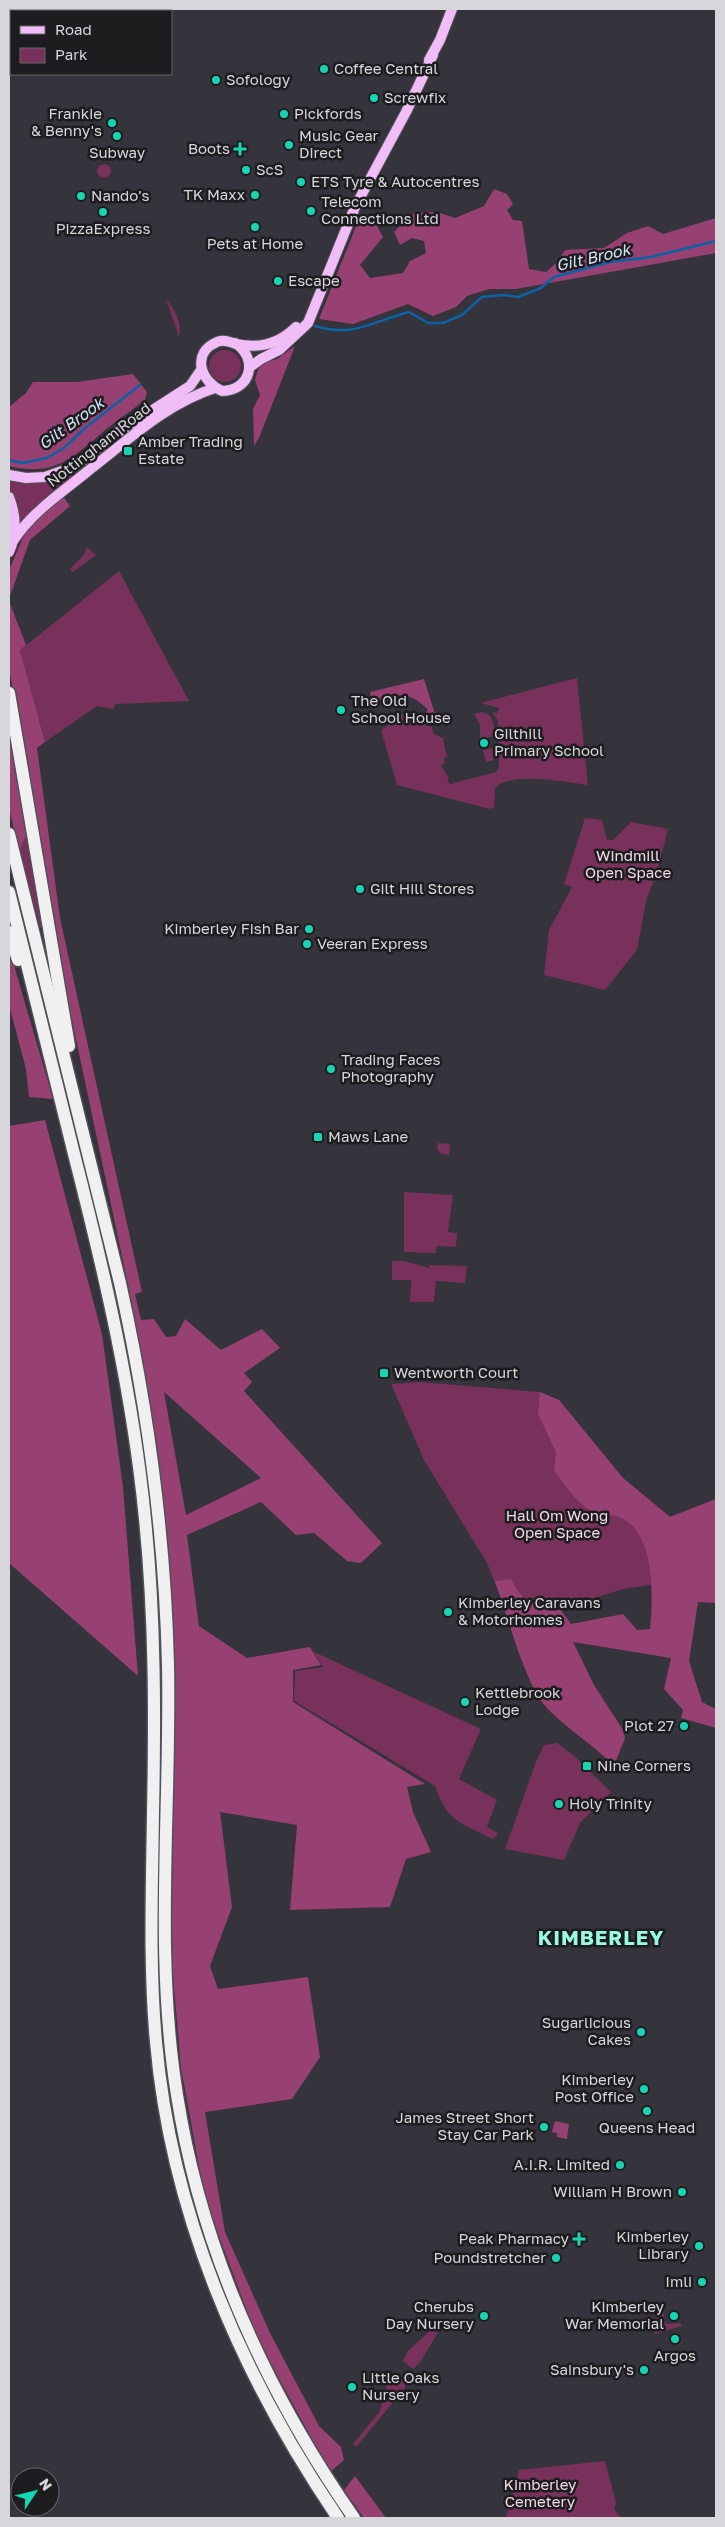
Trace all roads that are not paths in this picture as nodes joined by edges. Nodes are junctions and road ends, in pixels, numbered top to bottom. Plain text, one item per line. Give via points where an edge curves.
1 (452, 9) edge
2 (313, 309) junction
3 (235, 343) junction
4 (250, 367) junction
5 (201, 370) junction
6 (215, 388) junction
7 (9, 475) edge
8 (9, 497) edge
9 (13, 541) junction
10 (9, 552) edge
11 (9, 693) edge
12 (9, 834) edge
13 (9, 892) edge
14 (9, 932) edge
15 (45, 1035) junction
16 (80, 1122) junction
17 (338, 2518) edge
18 (354, 2518) edge

1 - 2 main road, Nottingham Road via 403,116 355,206
2 - 3 main road, Nottingham Road via 291,332 275,342 257,347
2 - 4 main road, Nottingham Road via 308,323 294,338
3 - 4 main road via 244,351
3 - 5 main road, Nottingham Road via 219,341 209,348 203,356
4 - 6 main road, Nottingham Road via 246,380 238,387 227,391
5 - 6 main road
5 - 7 main road, Nottingham Road via 190,386 117,433 76,466 45,477
6 - 9 main road, Nottingham Road via 193,396 124,442 30,518
8 - 9 main road via 14,518
9 - 10 main road
11 - 16 highway
12 - 16 highway
13 - 15 highway
14 - 15 highway
15 - 17 highway via 121,1352 143,1495 154,1644 151,1972 159,2072 170,2133 200,2248 238,2343 313,2481
16 - 18 highway via 135,1353 158,1507 168,1666 164,1964 178,2104 206,2220 239,2311 294,2426

